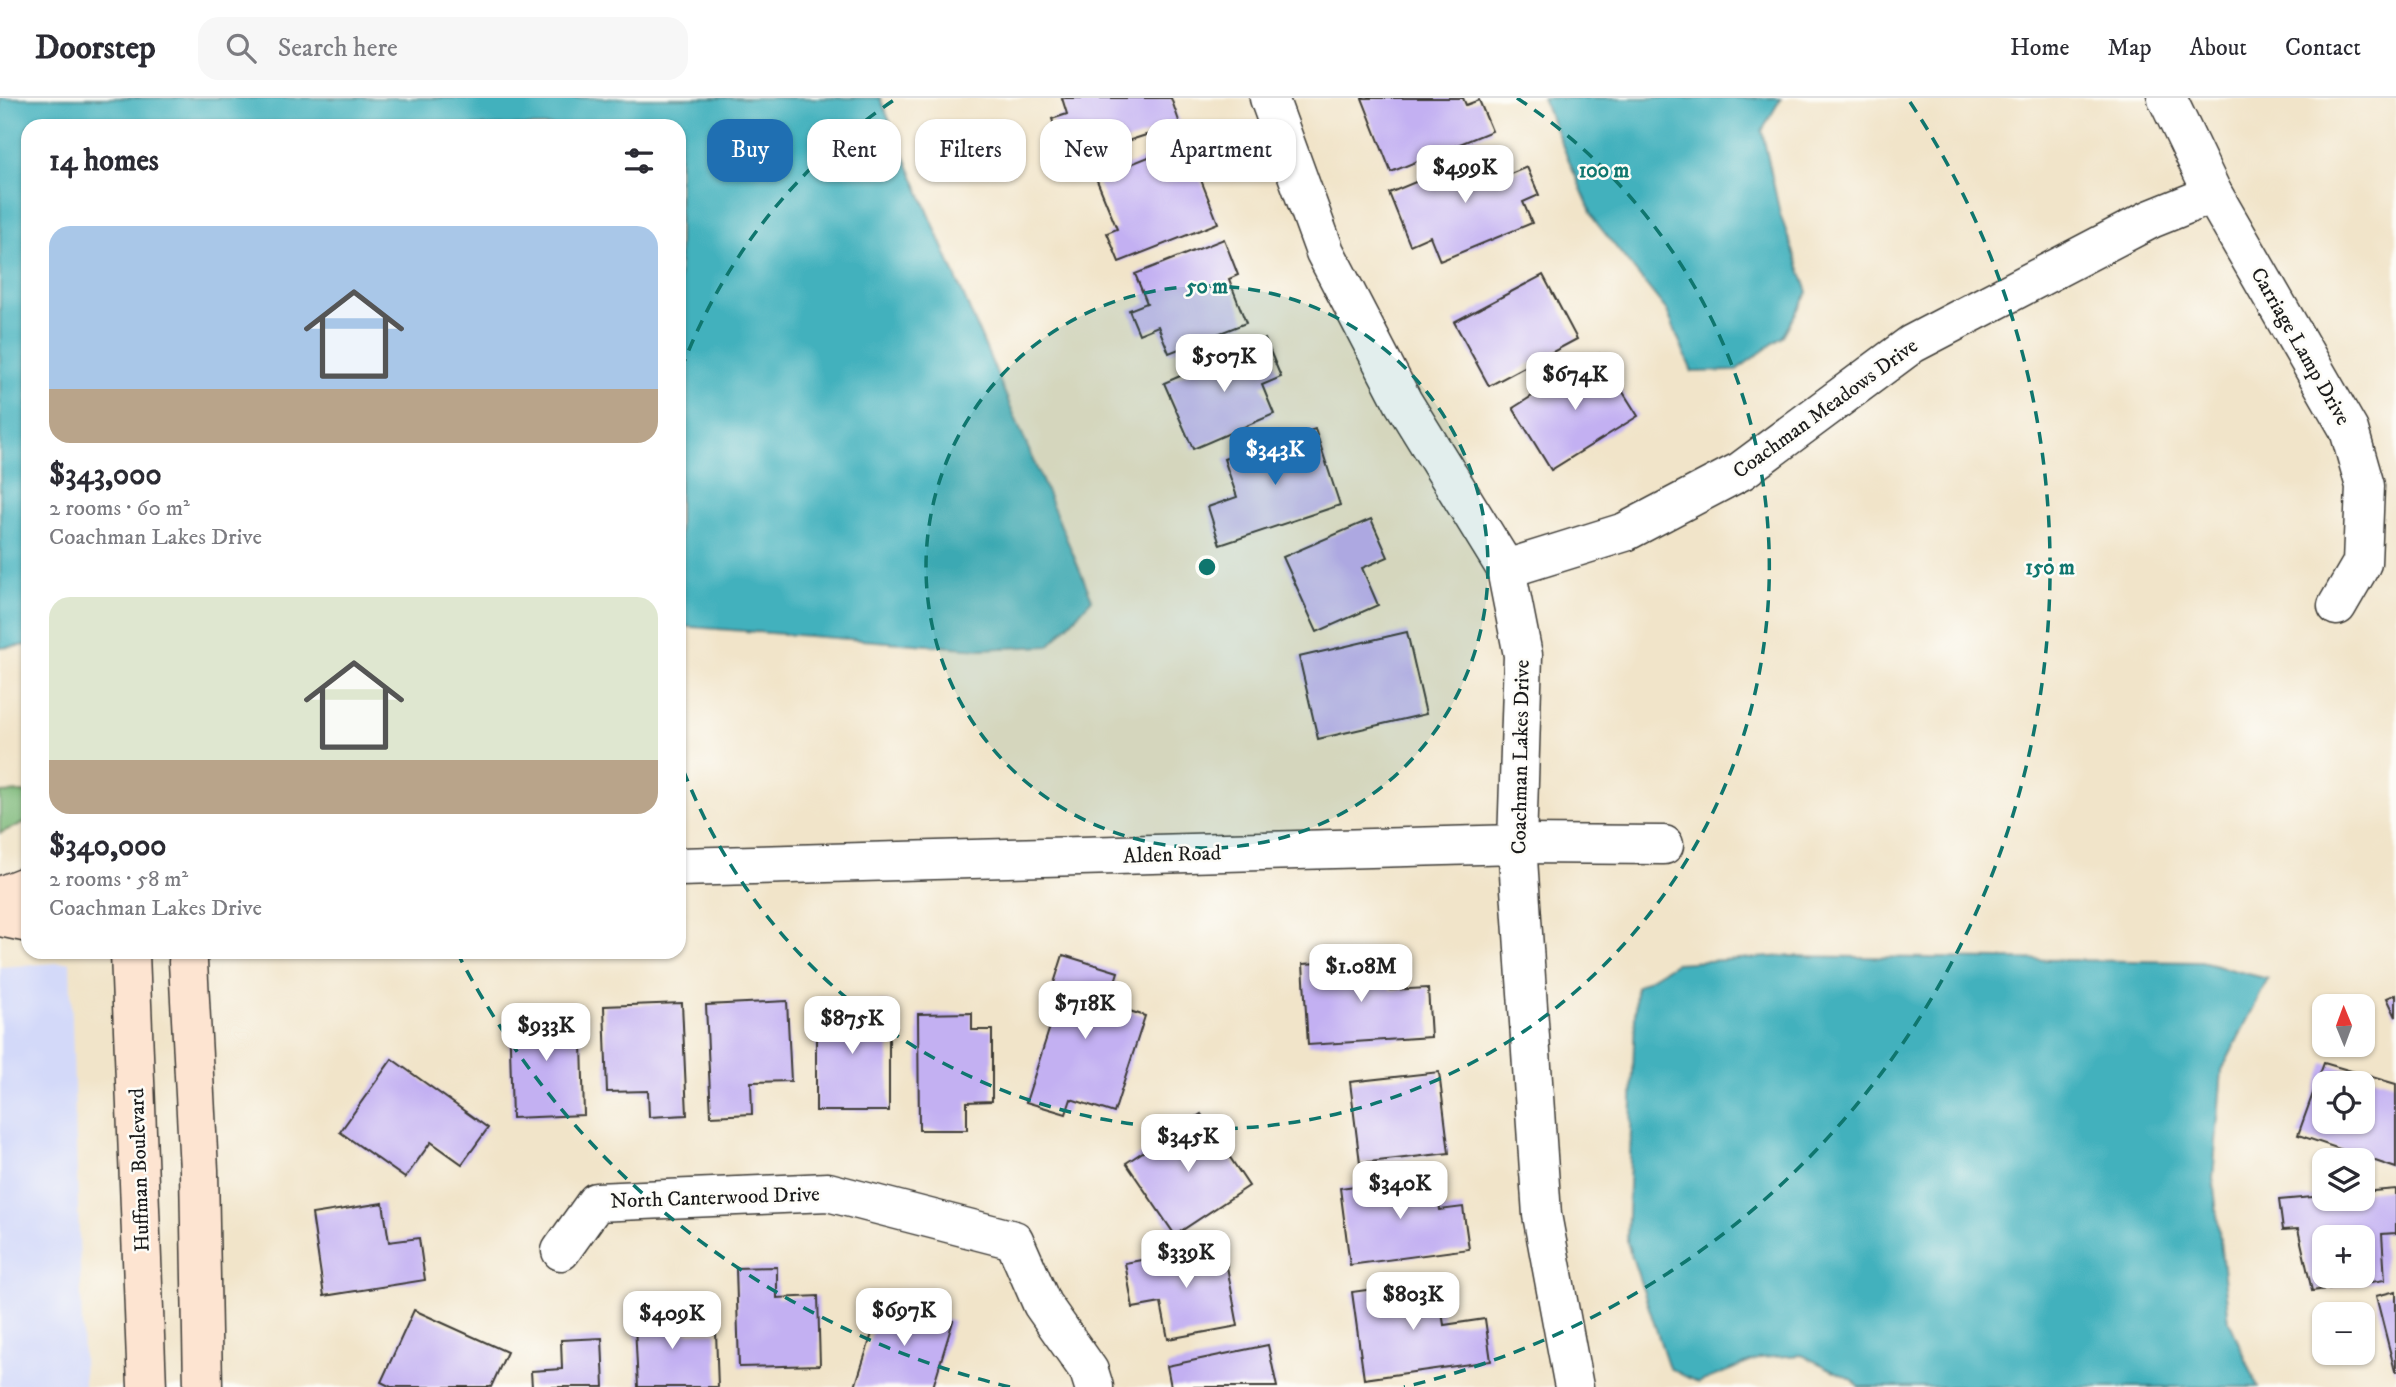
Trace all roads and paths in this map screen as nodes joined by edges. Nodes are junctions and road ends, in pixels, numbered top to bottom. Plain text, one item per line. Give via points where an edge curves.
1 (1269, 98) edge
2 (2166, 98) edge
3 (2213, 194) junction
4 (1506, 569) junction
5 (2337, 606) dead end
6 (1517, 844) junction
7 (1664, 845) dead end
8 (686, 867) edge
9 (21, 888) edge
10 (0, 895) edge
11 (0, 917) edge
12 (21, 922) edge
13 (130, 959) edge
14 (149, 959) edge
15 (189, 959) edge
16 (199, 959) edge
17 (561, 1251) dead end
18 (148, 1387) edge
19 (203, 1387) edge
20 (1094, 1387) edge
21 (1574, 1387) edge

1 - 4 street, Coachman Lakes Drive via 1325,252 1403,402
2 - 3 street, Carriage Lamp Drive
3 - 4 street, Coachman Meadows Drive via 2151,219 1912,344 1741,471 1625,532
3 - 5 street, Carriage Lamp Drive via 2349,430 2365,486 2362,563
4 - 6 street, Coachman Lakes Drive via 1524,655
6 - 7 street, Alden Road
6 - 8 street, Alden Road
6 - 21 street, Coachman Lakes Drive via 1542,1215
9 - 10 street
11 - 12 street
13 - 18 street, Huffman Boulevard
14 - 15 street via 165,964
16 - 19 street
17 - 20 street, North Canterwood Drive via 596,1202 828,1192 1014,1241 1042,1304 1090,1371

